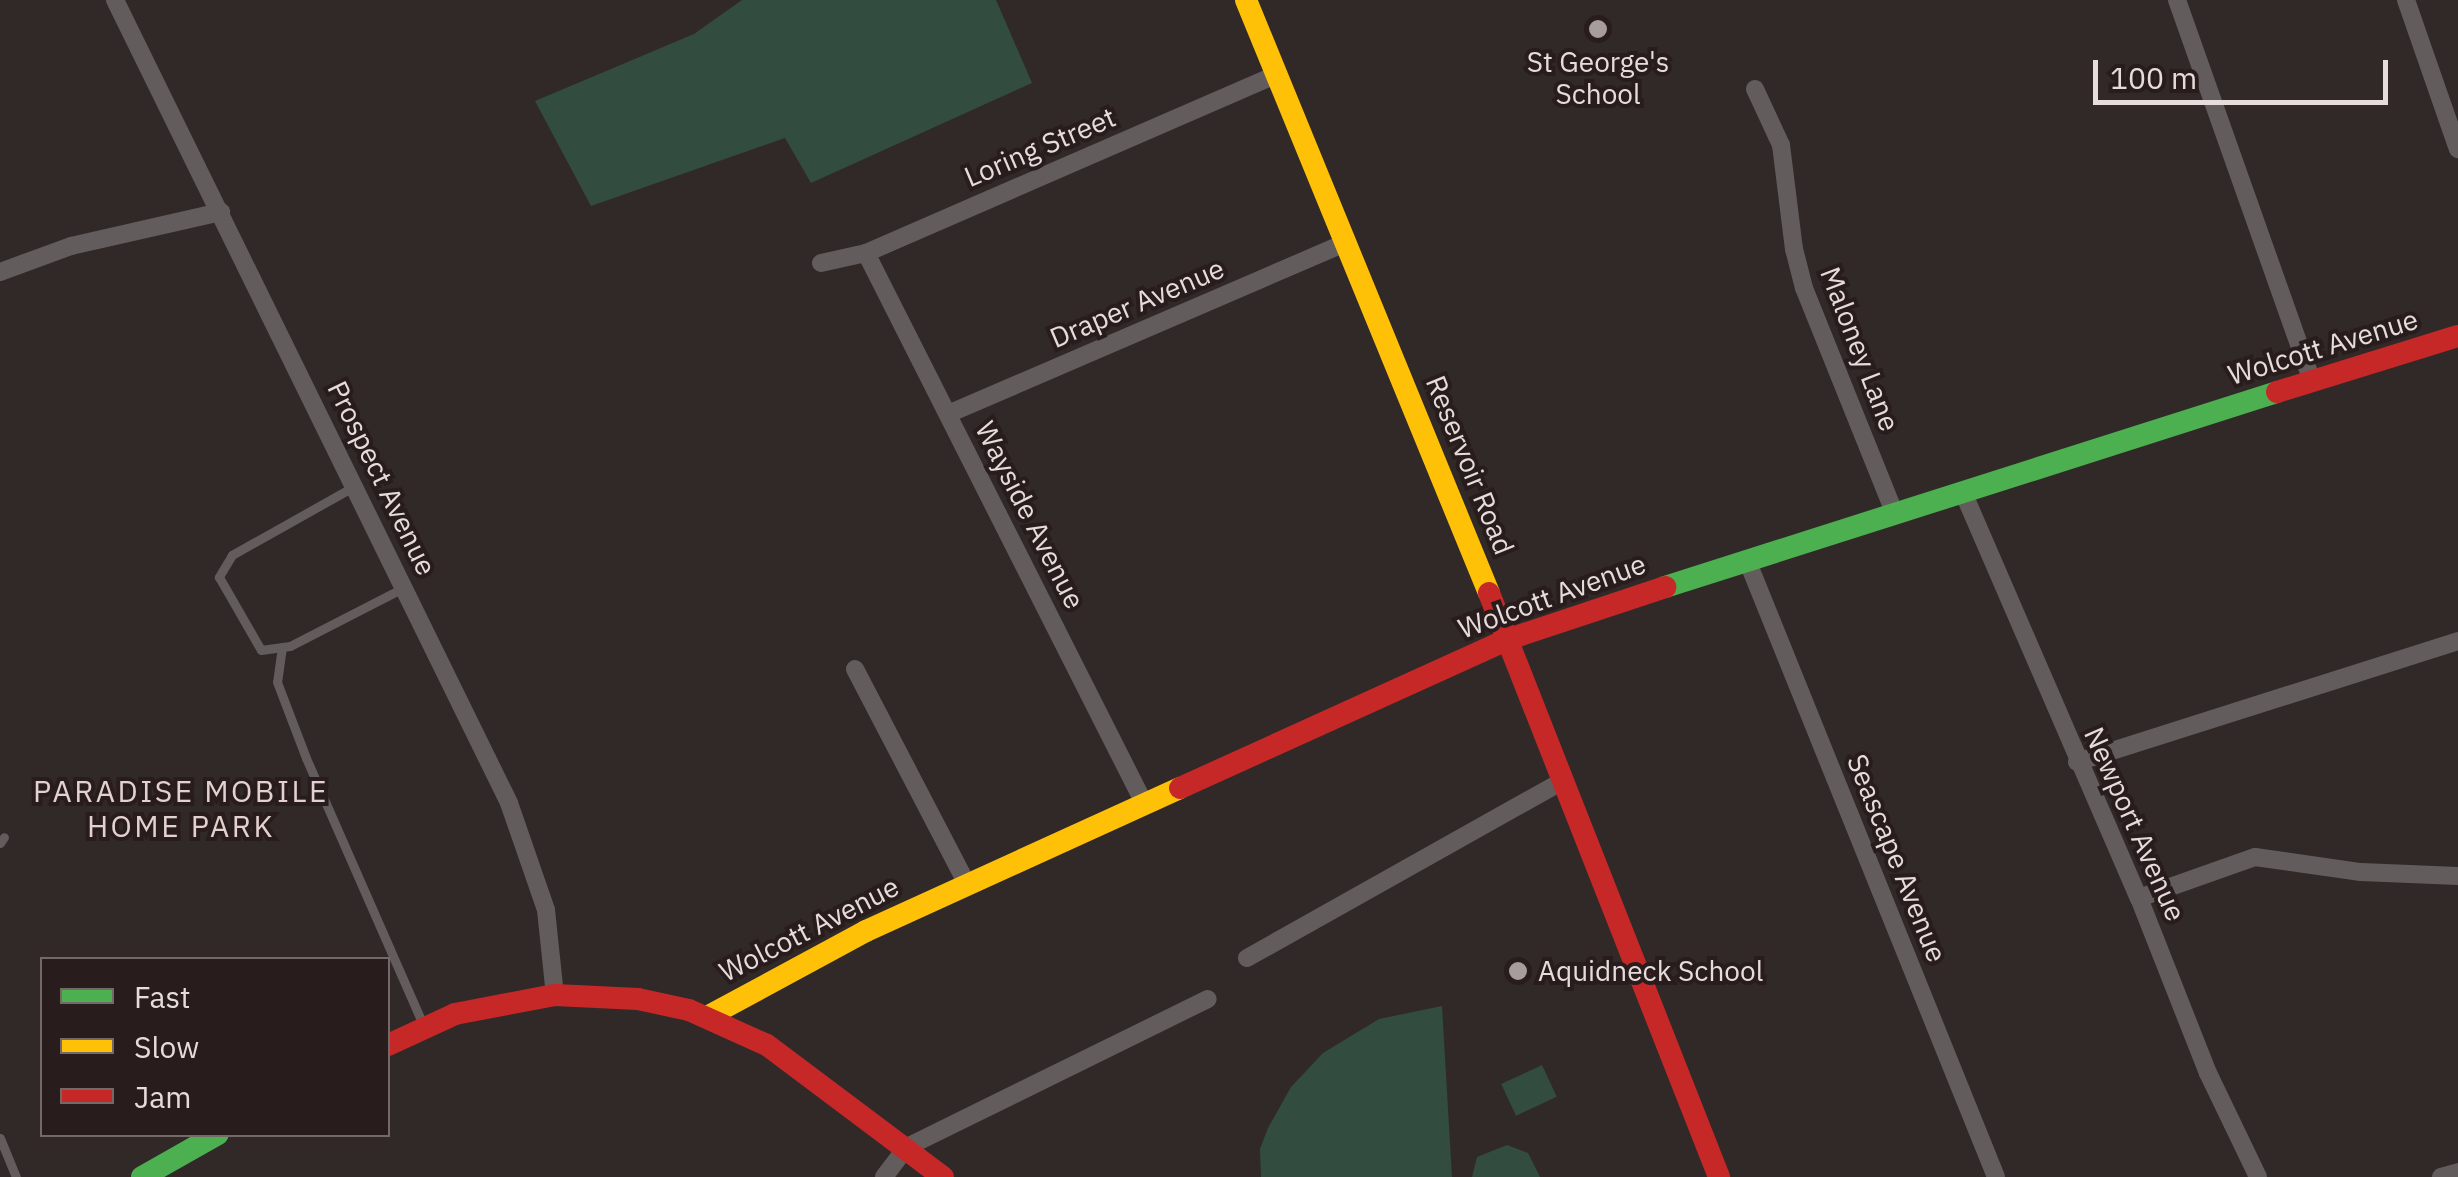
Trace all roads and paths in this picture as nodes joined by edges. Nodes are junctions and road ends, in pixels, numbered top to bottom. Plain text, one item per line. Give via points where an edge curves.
1 (115, 0) edge
2 (1246, 0) edge
3 (2176, 0) edge
4 (2406, 0) edge
5 (1278, 74) junction
6 (1756, 89) dead end
7 (2458, 149) edge
8 (222, 212) junction
9 (1348, 242) junction
10 (866, 253) junction
11 (821, 263) dead end
12 (0, 272) edge
13 (2458, 336) edge
14 (2312, 382) junction
15 (948, 414) junction
16 (355, 486) junction
17 (1963, 492) junction
18 (1894, 512) junction
19 (1747, 560) junction
20 (404, 588) junction
21 (1506, 640) junction
22 (2458, 641) edge
23 (282, 647) junction
24 (855, 669) dead end
25 (2078, 762) junction
26 (1562, 781) junction
27 (1144, 802) junction
28 (2458, 876) edge
29 (967, 884) junction
30 (2139, 898) junction
31 (1247, 958) dead end
32 (555, 995) junction
33 (1208, 999) dead end
34 (706, 1017) junction
35 (424, 1026) junction
36 (390, 1044) edge
37 (213, 1137) edge
38 (0, 1138) edge
39 (907, 1148) junction
40 (2458, 1172) edge
41 (16, 1177) edge
42 (142, 1177) edge
43 (884, 1177) edge
44 (943, 1177) edge
45 (1720, 1177) edge
46 (1996, 1177) edge
47 (2258, 1177) edge
48 (2441, 1177) edge

1 - 8 street, Prospect Avenue
2 - 5 street, Reservoir Road
3 - 14 street
4 - 7 street
5 - 9 street, Reservoir Road
5 - 10 street, Loring Street
6 - 18 street, Maloney Lane via 1781,145 1804,288
8 - 12 street via 70,246
8 - 16 street, Prospect Avenue
9 - 15 street, Draper Avenue
9 - 21 street, Reservoir Road
10 - 11 street, Loring Street
10 - 15 street, Wayside Avenue
13 - 14 street, Wolcott Avenue
14 - 17 street, Wolcott Avenue
15 - 27 street, Wayside Avenue
16 - 20 street, Prospect Avenue
16 - 23 lane via 232,554 220,577 261,650
17 - 18 street, Wolcott Avenue
17 - 25 street, Newport Avenue
18 - 19 street, Wolcott Avenue
19 - 21 street, Wolcott Avenue
19 - 46 street, Seascape Avenue
20 - 23 lane
20 - 32 street, Prospect Avenue via 524,837 546,910
21 - 26 street, Reservoir Road
21 - 27 street, Wolcott Avenue
22 - 25 street
23 - 35 lane via 277,682
24 - 29 street
25 - 30 street, Newport Avenue
26 - 31 street
26 - 45 street, Reservoir Road
27 - 29 street, Wolcott Avenue
28 - 30 street via 2361,872 2255,857
29 - 34 street, Wolcott Avenue
30 - 47 street, Newport Avenue via 2208,1073
32 - 34 street via 638,1000
32 - 35 street
33 - 39 street
34 - 39 street via 767,1045
35 - 36 street
37 - 42 street
38 - 41 lane
39 - 43 street
39 - 44 street
40 - 48 street

